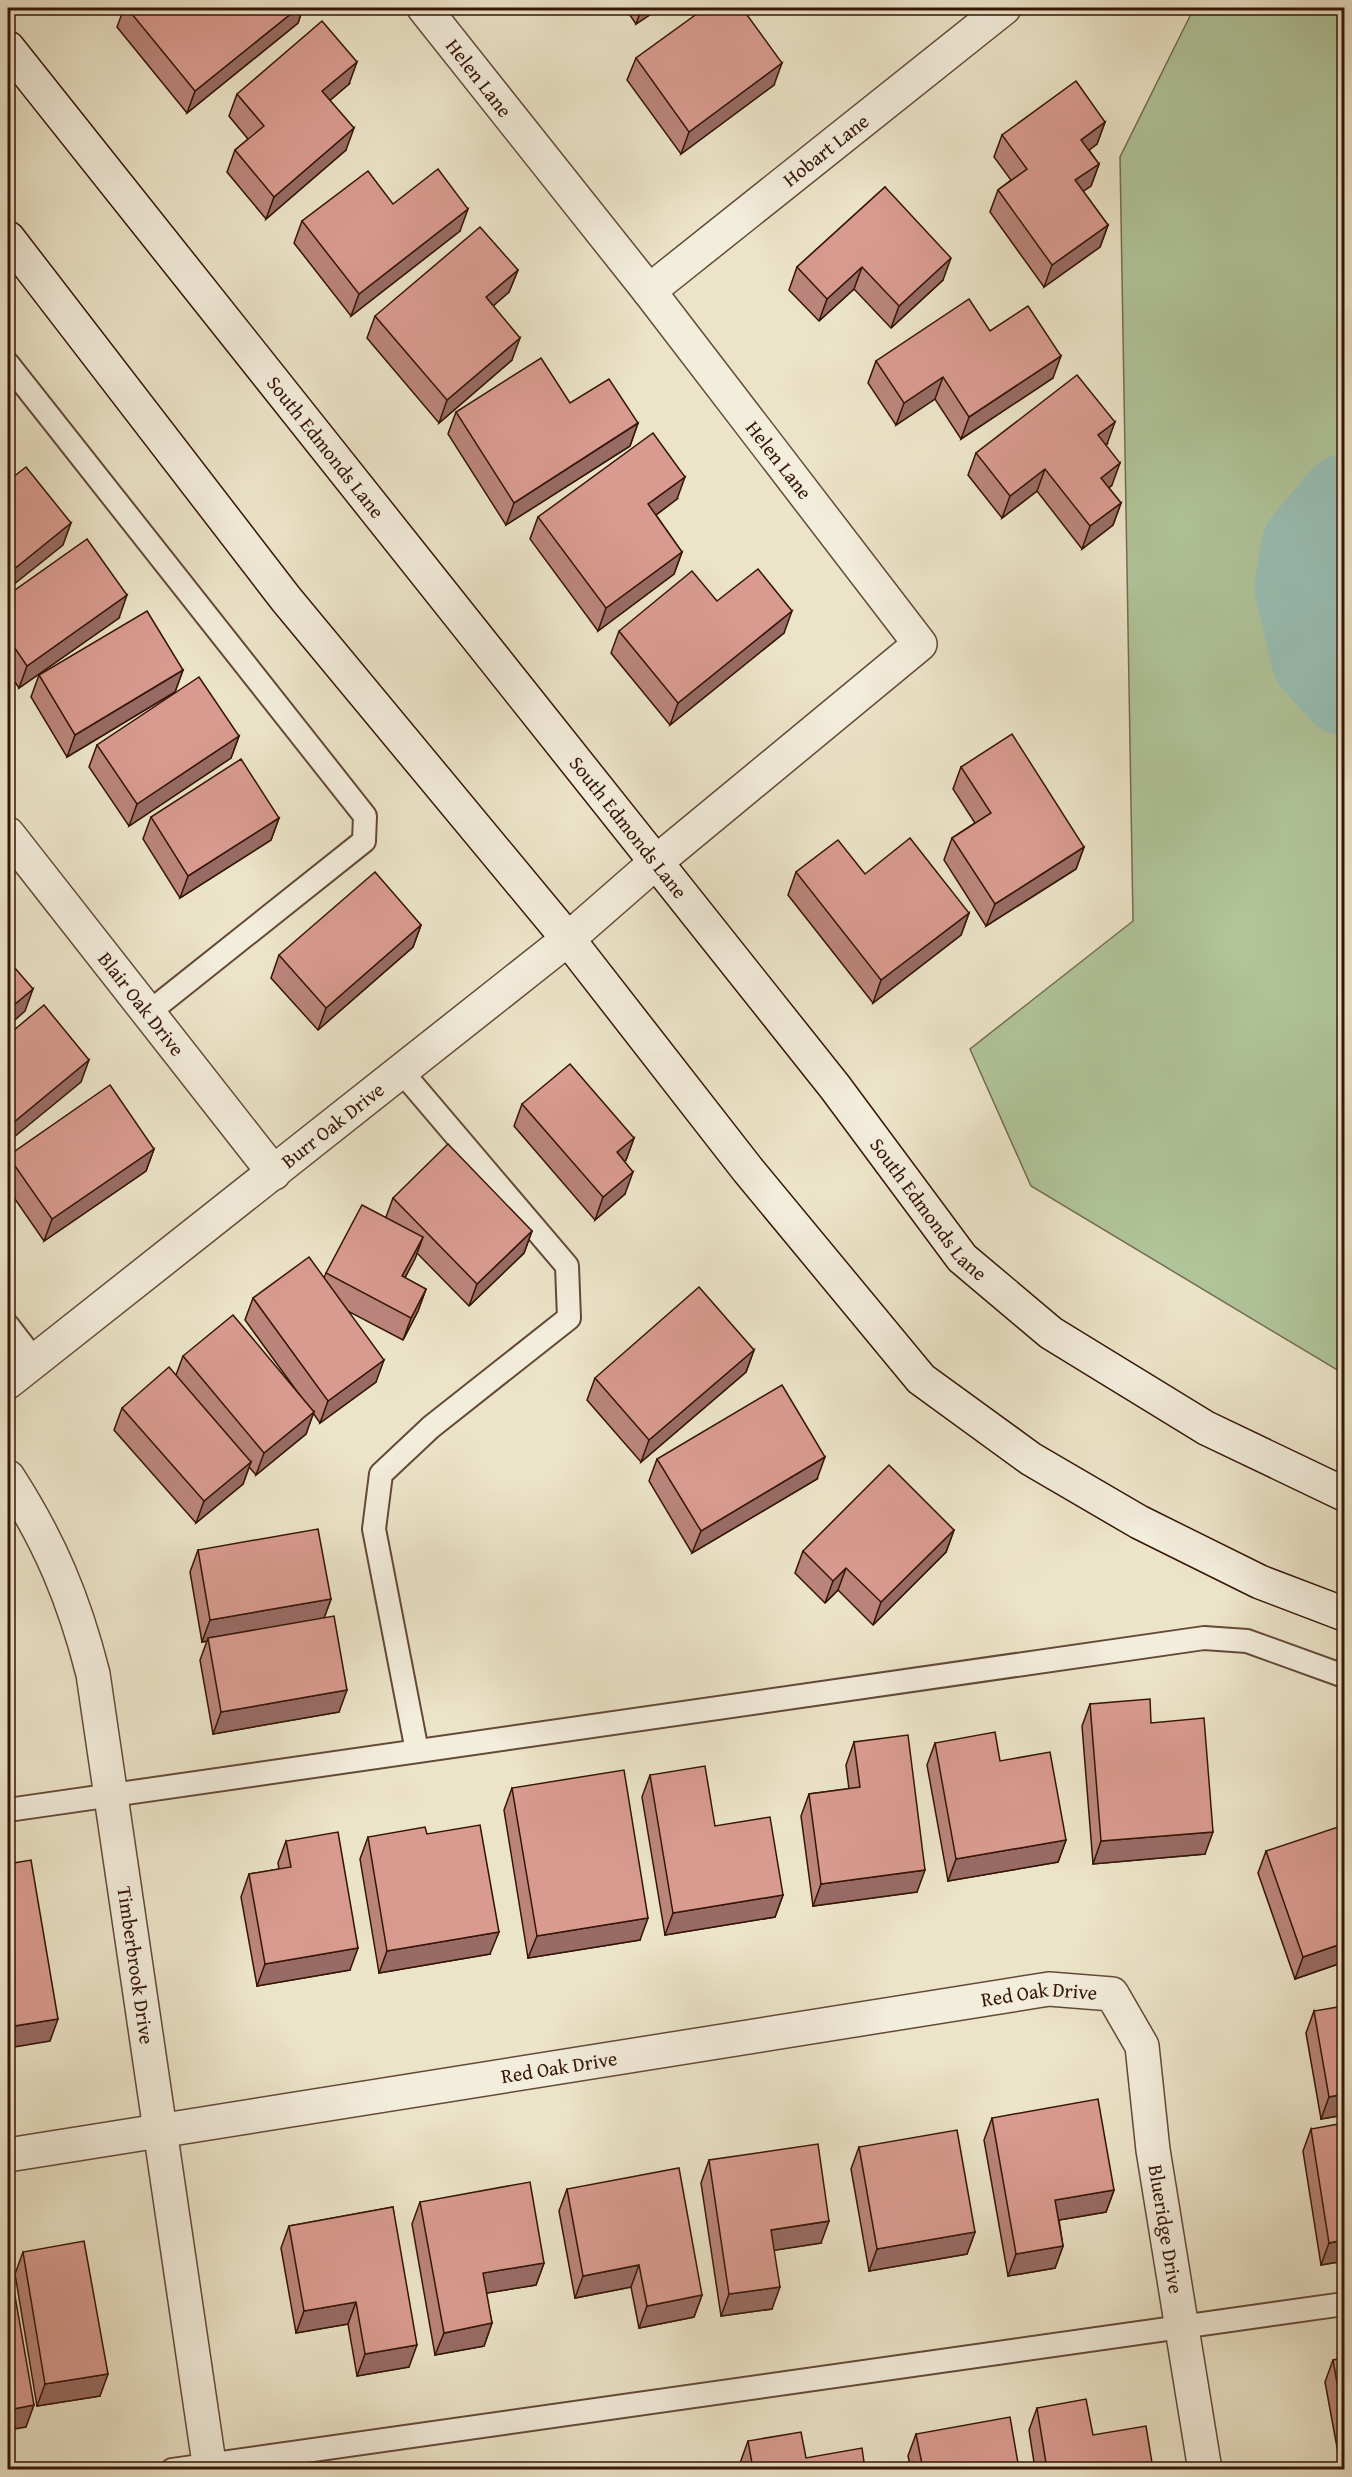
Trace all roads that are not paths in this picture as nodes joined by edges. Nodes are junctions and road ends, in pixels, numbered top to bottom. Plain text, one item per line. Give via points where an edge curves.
1 (424, 8) edge
2 (1004, 8) edge
3 (8, 48) edge
4 (8, 238) edge
5 (649, 291) junction
6 (8, 364) edge
7 (8, 834) edge
8 (655, 863) junction
9 (568, 939) junction
10 (148, 1013) junction
11 (402, 1072) junction
12 (274, 1173) junction
13 (8, 1326) edge
14 (35, 1361) junction
15 (8, 1382) edge
16 (8, 1477) edge
17 (1344, 1494) edge
18 (1344, 1614) edge
19 (1344, 1676) edge
20 (417, 1751) junction
21 (111, 1795) junction
22 (8, 1810) edge
23 (1112, 1994) joint
24 (160, 2132) junction
25 (8, 2155) edge
26 (1344, 2304) edge
27 (1182, 2329) junction
28 (209, 2467) edge
29 (172, 2469) edge
30 (1205, 2469) edge

1 - 5 street, Helen Lane
2 - 5 street, Hobart Lane
3 - 8 street, South Edmonds Lane
4 - 9 street via 286,599
5 - 8 street, Helen Lane via 920,644
6 - 10 lane via 365,816 364,841
7 - 10 street, Blair Oak Drive
8 - 9 street, Burr Oak Drive
8 - 17 street, South Edmonds Lane via 835,1087 962,1258 1051,1333 1196,1422
9 - 11 street, Burr Oak Drive
9 - 18 street via 748,1170 921,1379 1031,1459 1139,1522 1260,1582
10 - 12 street, Blair Oak Drive
11 - 12 street, Burr Oak Drive
11 - 20 lane via 567,1266 569,1318 431,1427 381,1474 374,1529
12 - 14 street, Burr Oak Drive
13 - 14 lane
14 - 15 street, Burr Oak Drive
16 - 21 street, Timberbrook Drive via 38,1523 79,1619 93,1674
19 - 20 lane via 1247,1641 1204,1638
20 - 21 lane
21 - 22 lane
21 - 24 street, Timberbrook Drive
23 - 24 street, Red Oak Drive via 1049,1989
23 - 27 street, Blueridge Drive via 1142,2046 1153,2150
24 - 25 street, Red Oak Drive
24 - 28 street, Timberbrook Drive
26 - 27 lane
27 - 28 lane
27 - 30 street, Blueridge Drive
28 - 29 lane

